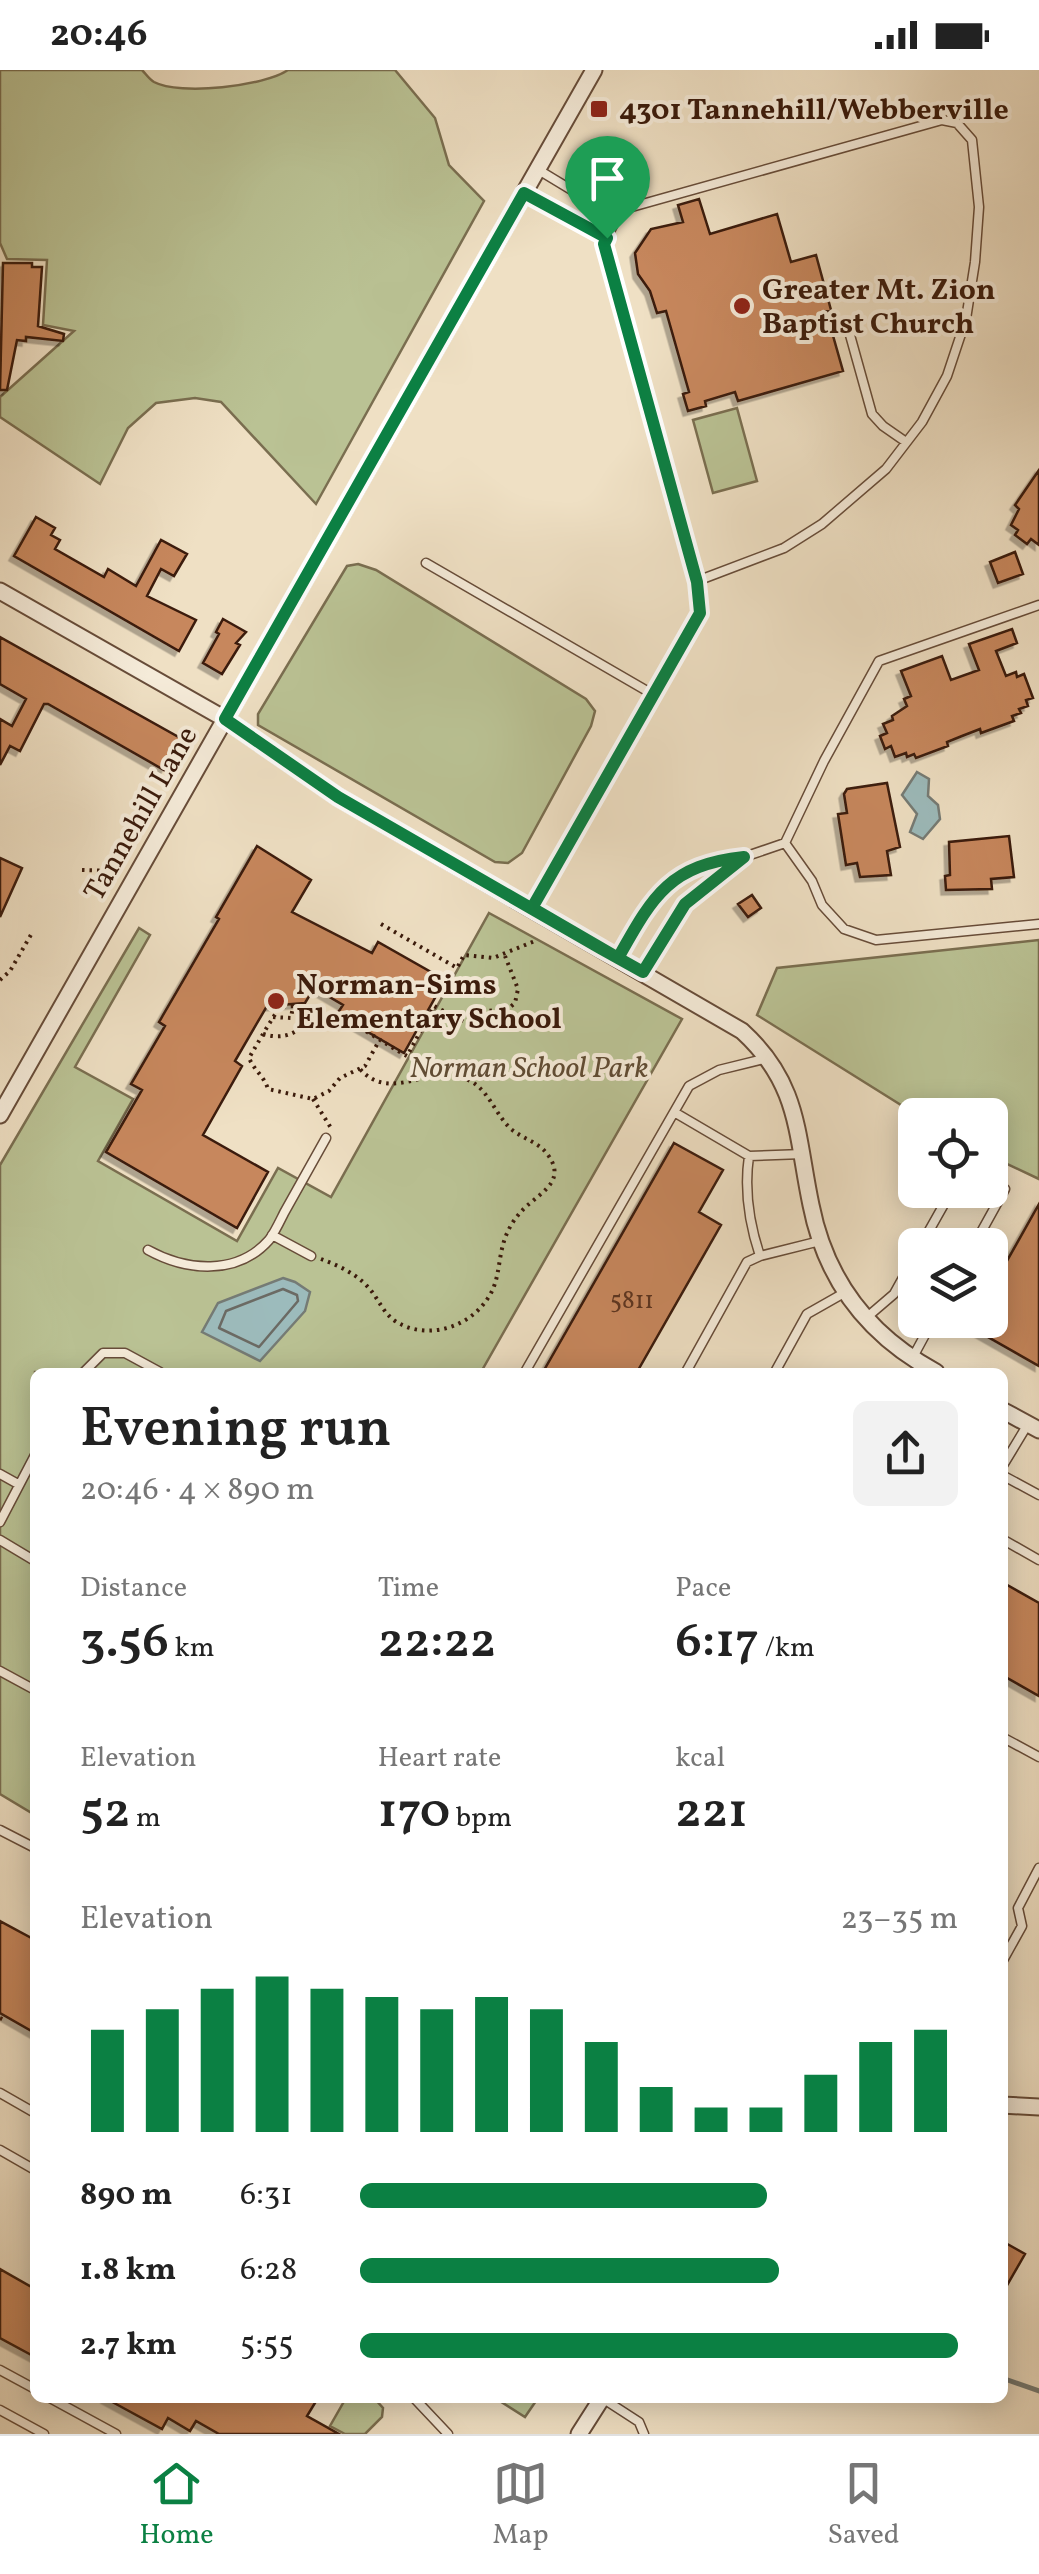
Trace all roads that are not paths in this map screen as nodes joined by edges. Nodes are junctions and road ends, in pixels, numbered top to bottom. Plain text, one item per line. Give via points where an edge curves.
1 (594, 70) edge
2 (538, 169) junction
3 (524, 193) junction
4 (618, 218) junction
5 (607, 238) junction
6 (850, 335) dead end
7 (906, 442) junction
8 (426, 563) dead end
9 (697, 582) junction
10 (0, 591) edge
11 (1039, 605) edge
12 (654, 695) junction
13 (225, 719) junction
14 (785, 842) junction
15 (744, 857) junction
16 (532, 908) junction
17 (1039, 924) edge
18 (618, 958) junction
19 (643, 972) junction
20 (768, 1058) junction
21 (674, 1112) junction
22 (0, 1114) edge
23 (326, 1138) road end
24 (804, 1154) junction
25 (750, 1156) junction
26 (272, 1234) junction
27 (820, 1241) junction
28 (148, 1250) dead end
29 (311, 1256) road end
30 (760, 1256) junction
31 (898, 1287) edge
32 (844, 1293) junction
33 (865, 1319) junction
34 (924, 1338) edge
35 (913, 1358) junction
36 (88, 1368) edge
37 (153, 1368) edge
38 (527, 1368) edge
39 (688, 1368) edge
40 (777, 1368) edge
41 (929, 1368) edge
42 (1008, 1413) edge
43 (1033, 1427) edge
44 (1008, 1459) edge
45 (30, 1464) edge
46 (0, 1474) edge
47 (1008, 1478) edge
48 (18, 1484) junction
49 (1039, 1496) edge
50 (0, 1522) edge
51 (0, 1540) edge
52 (1008, 1542) edge
53 (30, 1557) edge
54 (1039, 1560) edge
55 (0, 1672) edge
56 (30, 1687) edge
57 (1008, 1740) edge
58 (1039, 1758) edge
59 (0, 1830) edge
60 (30, 1845) edge
61 (1039, 1868) edge
62 (1008, 1951) edge
63 (0, 2093) edge
64 (1008, 2105) edge
65 (1039, 2108) edge
66 (30, 2109) edge
67 (0, 2150) edge
68 (30, 2167) edge
69 (0, 2370) edge
70 (30, 2386) edge
71 (59, 2403) edge
72 (419, 2403) edge
73 (599, 2403) edge
74 (610, 2403) edge
75 (0, 2410) edge
76 (44, 2434) edge
77 (116, 2434) edge
78 (448, 2434) edge
79 (579, 2434) edge
80 (644, 2434) edge

1 - 2 street, Tannehill Lane
2 - 3 street, Tannehill Lane
2 - 4 lane
3 - 5 lane
3 - 13 street, Tannehill Lane
4 - 5 lane
4 - 7 lane via 621,210 715,182 942,120 957,123 972,140 979,207 966,319 947,376
5 - 9 lane
6 - 7 lane via 872,414
7 - 9 lane via 886,469 822,524 784,548
8 - 12 lane
9 - 12 lane via 700,613
10 - 13 street
11 - 14 lane via 879,661
12 - 16 lane
13 - 16 street via 338,797
13 - 22 street, Tannehill Lane
14 - 15 lane
14 - 17 lane via 844,929 876,940
15 - 18 lane via 672,879 646,908
15 - 19 lane via 685,904
16 - 18 street
18 - 19 street
19 - 20 street via 727,1019
20 - 21 lane via 698,1078
20 - 24 street via 791,1099
21 - 25 lane
21 - 38 lane
23 - 26 lane
24 - 25 lane
24 - 27 street
25 - 30 lane via 750,1220
26 - 28 lane via 249,1255 215,1267 168,1262
26 - 29 lane
27 - 30 lane
27 - 32 street
30 - 39 lane via 746,1262
31 - 33 lane
32 - 33 street
32 - 40 lane via 808,1314
33 - 35 street
34 - 35 lane
35 - 41 street
36 - 37 lane via 103,1352 125,1353
42 - 43 street
43 - 44 lane
45 - 48 lane
46 - 48 lane
47 - 49 lane
48 - 50 lane
51 - 53 lane
52 - 54 lane
55 - 56 lane
57 - 58 lane
59 - 60 lane
61 - 62 lane via 1018,1908 1022,1926
63 - 66 lane
64 - 65 street
67 - 68 lane
69 - 70 lane
71 - 77 lane
72 - 78 lane
73 - 79 street
74 - 80 lane via 639,2422
75 - 76 lane

